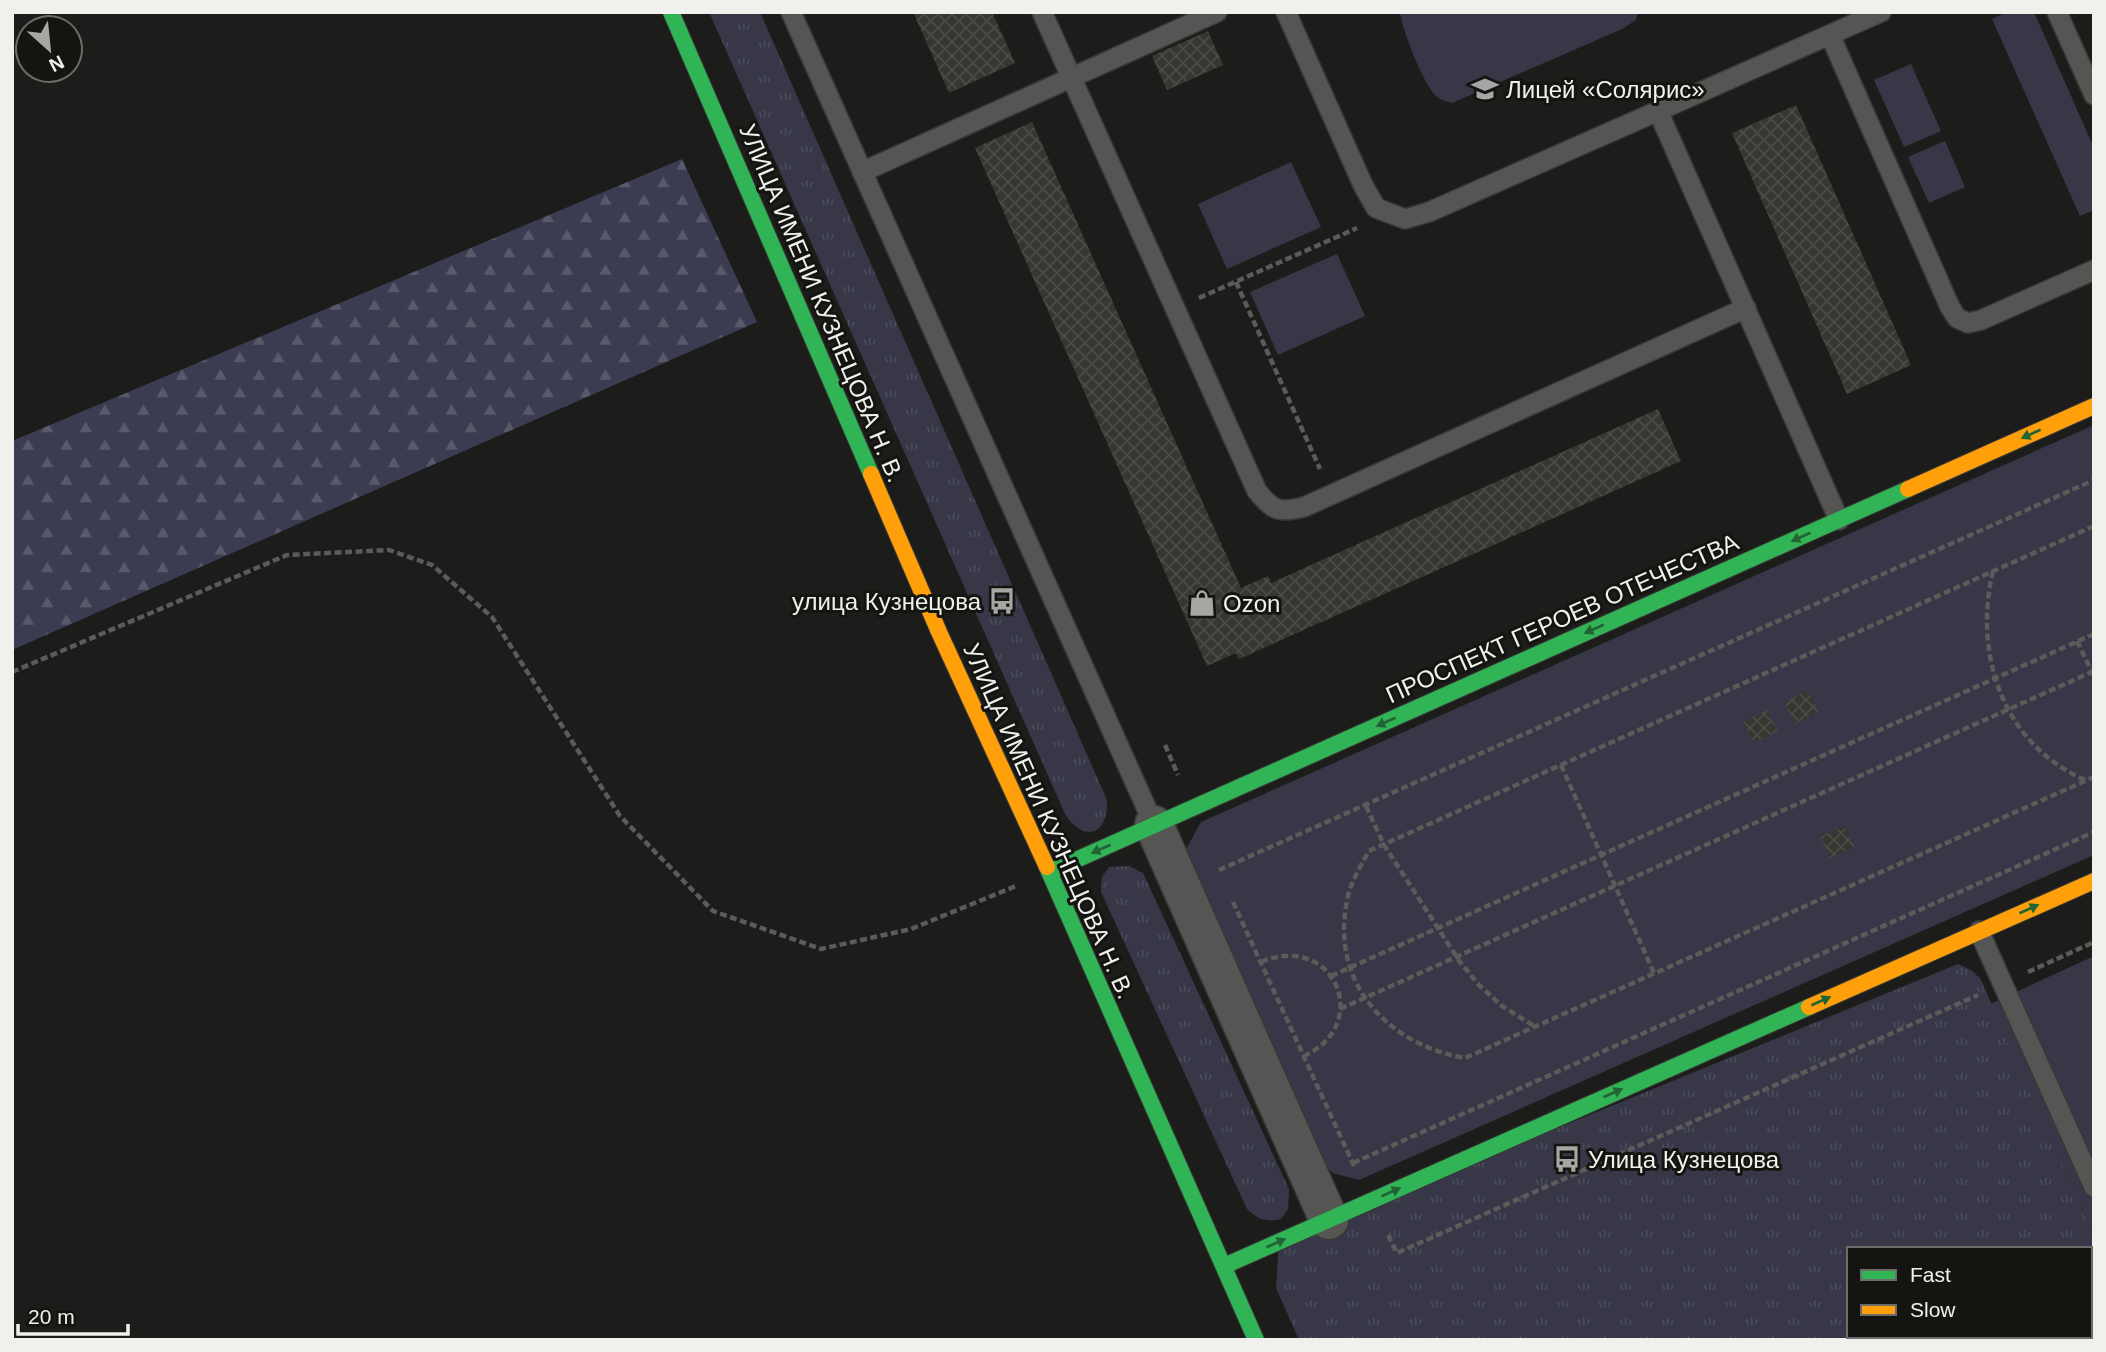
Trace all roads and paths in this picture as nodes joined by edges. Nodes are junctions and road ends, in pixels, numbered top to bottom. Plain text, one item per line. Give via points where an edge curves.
1 (671, 12) edge
2 (791, 12) edge
3 (1042, 12) edge
4 (1217, 12) edge
5 (1286, 12) edge
6 (1881, 12) edge
7 (2057, 12) edge
8 (1830, 35) junction
9 (1072, 77) junction
10 (2094, 95) edge
11 (1658, 111) junction
12 (862, 172) junction
13 (1389, 213) junction
14 (2094, 270) edge
15 (1236, 282) junction
16 (1746, 308) junction
17 (1176, 309) junction
18 (2094, 406) edge
19 (2094, 480) edge
20 (1332, 495) junction
21 (1839, 520) junction
22 (2094, 526) edge
23 (1993, 571) junction
24 (2094, 634) edge
25 (2077, 641) junction
26 (12, 672) edge
27 (2093, 673) edge
28 (1995, 678) junction
29 (2009, 709) junction
30 (1165, 745) dead end
31 (1560, 765) junction
32 (2094, 777) edge
33 (2086, 781) junction
34 (1366, 805) junction
35 (1193, 808) junction
36 (1154, 825) junction
37 (2094, 832) edge
38 (1384, 845) junction
39 (1601, 855) junction
40 (1219, 870) junction
41 (1049, 872) junction
42 (2094, 881) edge
43 (1224, 882) dead end
44 (1615, 886) junction
45 (1229, 893) dead end
46 (1438, 927) junction
47 (1979, 932) junction
48 (2094, 942) edge
49 (1456, 957) junction
50 (1261, 962) junction
51 (1351, 966) junction
52 (1654, 974) junction
53 (1331, 976) junction
54 (2002, 984) junction
55 (1366, 998) junction
56 (1340, 1009) junction
57 (1535, 1026) junction
58 (1304, 1056) junction
59 (1353, 1163) junction
60 (2094, 1187) edge
61 (1371, 1200) junction
62 (1329, 1220) junction
63 (1224, 1266) junction
64 (1256, 1340) edge

1 - 41 street, УЛИЦА ИМЕНИ КУЗНЕЦОВА Н. В. via 939,632
2 - 12 lane
3 - 9 lane
4 - 9 lane
5 - 13 lane via 1363,185 1376,208
6 - 8 lane
7 - 10 lane
8 - 11 lane
8 - 14 lane via 1957,318 1968,323 1981,320
9 - 12 lane
9 - 17 lane
11 - 13 lane via 1429,212 1405,219
11 - 16 lane
12 - 36 lane
13 - 15 path
15 - 17 path
15 - 20 path
16 - 20 lane
16 - 21 lane
17 - 20 lane via 1257,491 1269,506 1286,512
18 -> 21 street, ПРОСПЕКТ ГЕРОЕВ ОТЕЧЕСТВА
19 - 34 path
21 -> 35 street, ПРОСПЕКТ ГЕРОЕВ ОТЕЧЕСТВА
22 - 23 path
23 - 28 path via 1986,635
23 - 31 path
24 - 25 path
25 - 27 path
25 - 28 path
26 - 41 path via 287,555 389,551 432,565 492,617 620,816 713,911 821,949 911,929
27 - 29 path
28 - 29 path
28 - 39 path
29 - 33 path via 2052,761
29 - 44 path
30 - 35 path
31 - 38 path
31 - 39 path
32 - 33 path
33 - 52 path
34 - 38 path
34 - 40 path
35 - 36 street, ПРОСПЕКТ ГЕРОЕВ ОТЕЧЕСТВА
35 - 40 path
36 -> 41 street, ПРОСПЕКТ ГЕРОЕВ ОТЕЧЕСТВА
36 - 62 street
37 - 59 path
38 - 46 path
38 - 51 path via 1369,852 1347,900 1344,927
39 - 44 path
39 - 46 path
40 - 43 path
41 - 63 street, УЛИЦА ИМЕНИ КУЗНЕЦОВА Н. В.
47 -> 42 street
44 - 49 path
44 - 52 path
45 - 50 path
46 - 49 path
46 - 51 path
47 - 54 lane
61 -> 47 street
48 - 54 path
49 - 55 path
49 - 57 path via 1502,1006
50 - 53 path via 1291,954 1307,957
50 - 58 path
51 - 53 path
51 - 55 path
52 - 57 path
53 - 56 path
54 - 60 lane
54 - 61 path via 1396,1253
55 - 56 path
55 - 57 path via 1401,1034 1421,1046 1465,1058
56 - 58 path via 1327,1042
58 - 59 path
59 - 61 path
61 - 62 street
63 -> 62 street
63 - 64 street, УЛИЦА ИМЕНИ КУЗНЕЦОВА Н. В.

